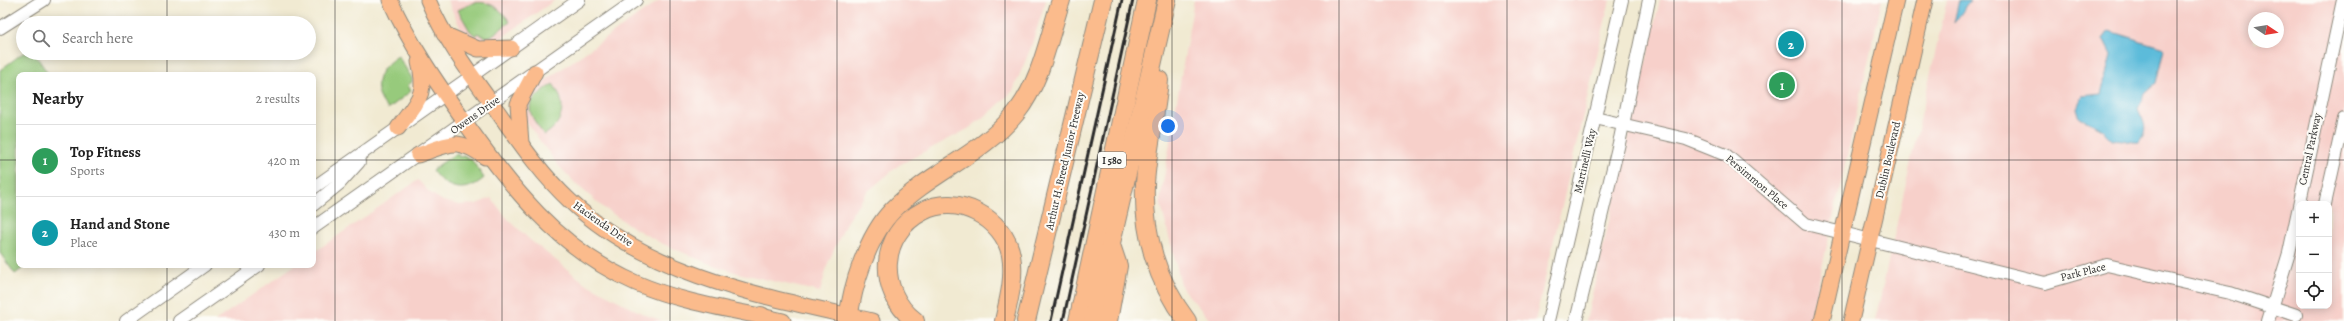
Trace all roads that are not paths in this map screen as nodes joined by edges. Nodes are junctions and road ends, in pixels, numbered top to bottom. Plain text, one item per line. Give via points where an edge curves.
1 (44, 0) edge
2 (390, 0) edge
3 (428, 0) edge
4 (579, 0) edge
5 (636, 0) edge
6 (1061, 0) edge
7 (1103, 0) edge
8 (1147, 0) edge
9 (1166, 0) edge
10 (1622, 0) edge
11 (1649, 0) edge
12 (1896, 0) edge
13 (1925, 0) edge
14 (2343, 0) edge
15 (19, 16) edge
16 (16, 18) edge
17 (0, 28) edge
18 (444, 34) junction
19 (1156, 46) junction
20 (511, 48) junction
21 (416, 51) junction
22 (534, 72) junction
23 (472, 76) junction
24 (446, 95) junction
25 (491, 104) junction
26 (1595, 118) junction
27 (2344, 119) edge
28 (465, 122) junction
29 (1623, 124) junction
30 (398, 128) junction
31 (521, 144) junction
32 (375, 145) junction
33 (418, 155) junction
34 (494, 164) junction
35 (316, 186) edge
36 (2326, 201) edge
37 (316, 203) edge
38 (316, 226) edge
39 (1843, 234) junction
40 (1870, 240) junction
41 (1110, 242) junction
42 (201, 268) edge
43 (256, 268) edge
44 (2273, 307) junction
45 (2297, 314) edge
46 (142, 316) edge
47 (190, 317) edge
48 (848, 318) edge
49 (764, 319) edge
50 (126, 321) edge
51 (179, 321) edge
52 (782, 321) edge
53 (872, 321) edge
54 (915, 321) edge
55 (1004, 321) edge
56 (1026, 321) edge
57 (1078, 321) edge
58 (1093, 321) edge
59 (1108, 321) edge
60 (1188, 321) edge
61 (1548, 321) edge
62 (1576, 321) edge
63 (1822, 321) edge
64 (1850, 321) edge
65 (2268, 321) edge

1 - 15 street
2 - 21 main road
3 - 18 main road, Hacienda Drive
4 - 20 street
5 - 22 street, Owens Drive
6 - 48 highway via 1040,66 1018,111 978,150 927,183 892,210 881,224 861,264
7 - 56 highway, Arthur H. Breed Junior Freeway
8 - 57 highway, I 580
9 - 19 highway, I 580
10 - 26 street, Martinelli Way
11 - 29 street
12 - 39 main road
13 - 40 main road, Dublin Boulevard
14 - 44 street, Central Parkway via 2289,253
16 - 17 street
18 - 20 main road via 478,49
18 - 23 main road, Hacienda Drive
19 - 41 highway, I 580
19 - 60 highway via 1159,81 1146,183 1146,207 1153,258 1163,282
20 - 23 street
21 - 24 main road
21 - 30 main road via 423,77 423,88 421,96
22 - 25 street, Owens Drive
22 - 31 main road via 518,104
23 - 24 street
23 - 25 main road, Hacienda Drive
24 - 28 main road
24 - 30 street
25 - 28 street, Owens Drive
25 - 31 main road, Hacienda Drive
26 - 29 street, Persimmon Place
26 - 61 street, Martinelli Way
27 - 36 street
28 - 33 street, Owens Drive
28 - 34 main road
29 - 39 street, Persimmon Place via 1686,139 1726,155 1806,224
29 - 62 street
30 - 32 street
31 - 48 main road, Hacienda Drive via 549,180 571,202 595,222 649,255 709,280
32 - 35 street
32 - 37 street via 340,183
33 - 34 main road via 454,143 463,144
33 - 38 street, Owens Drive
34 - 49 main road via 523,200 547,224 603,266 635,283 664,294
39 - 40 street, Persimmon Place
39 - 63 main road
40 - 44 street, Park Place via 2045,283 2106,265 2230,293
40 - 64 main road, Dublin Boulevard
41 - 58 highway, I 580
41 - 59 highway via 1118,266
42 - 46 street
43 - 47 street
44 - 45 street, Park Place
44 - 65 street, Central Parkway
46 - 50 street
47 - 51 street
48 - 53 main road, Hacienda Drive
49 - 52 main road
54 - 55 highway via 900,308 893,295 886,264 890,248 898,232 909,220 924,210 953,206 967,208 980,214 994,224 1005,238 1011,254 1013,272

